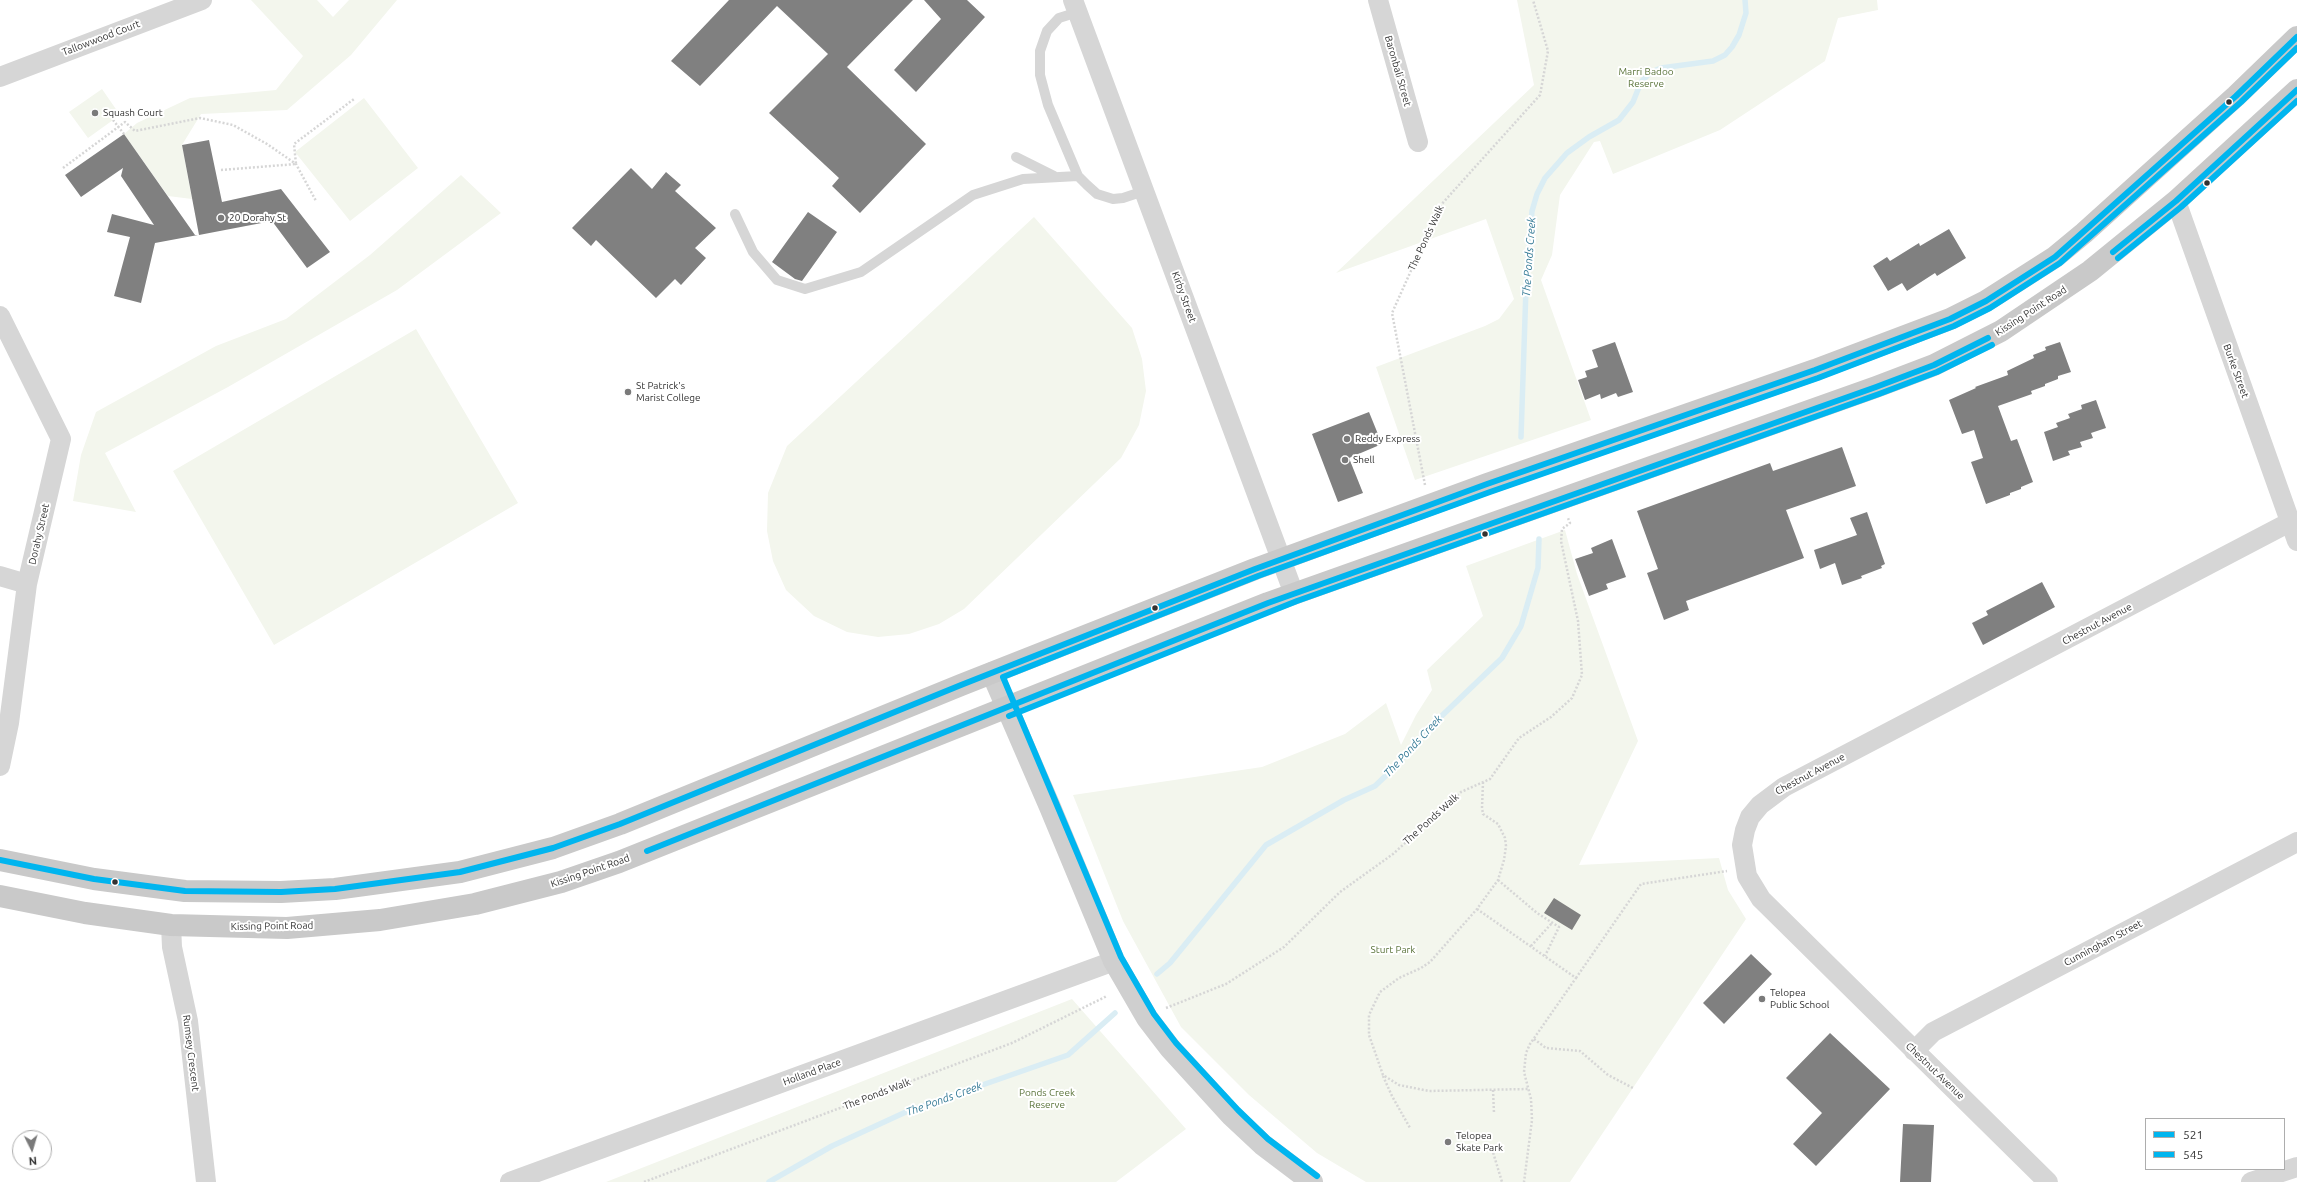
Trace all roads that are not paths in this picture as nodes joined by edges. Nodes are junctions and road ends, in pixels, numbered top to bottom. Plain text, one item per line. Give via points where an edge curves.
1 (202, 0) edge
2 (1378, 0) edge
3 (1076, 6) edge
4 (2297, 37) edge
5 (0, 77) edge
6 (2297, 90) edge
7 (1418, 142) dead end
8 (1016, 157) dead end
9 (1078, 176) junction
10 (1056, 177) junction
11 (1144, 191) junction
12 (2176, 201) junction
13 (735, 214) dead end
14 (0, 316) edge
15 (2290, 522) junction
16 (2297, 541) edge
17 (1281, 560) junction
18 (0, 576) edge
19 (27, 584) junction
20 (1294, 594) junction
21 (992, 673) junction
22 (1006, 709) junction
23 (0, 766) edge
24 (2297, 842) edge
25 (0, 860) edge
26 (0, 896) edge
27 (171, 925) junction
28 (1114, 961) junction
29 (1914, 1051) junction
30 (2297, 1166) edge
31 (206, 1182) edge
32 (510, 1182) edge
33 (1312, 1182) edge
34 (2048, 1182) edge
35 (2251, 1182) edge

1 - 5 street, Tallowwood Court
2 - 7 street, Baronbali Street
3 - 9 lane via 1059,18 1047,31 1040,51 1040,75 1048,105
3 - 11 street, Kirby Street
4 - 17 main road via 2236,96 2084,233 2055,257 1986,301 1910,336 1487,484
6 - 12 main road, Kissing Point Road
8 - 10 lane
9 - 10 lane
9 - 11 lane via 1097,194 1113,199
10 - 13 lane via 1023,179 973,195 861,272 804,289 777,280 753,252
11 - 17 street, Kirby Street
12 - 15 street, Burke Street
12 - 20 main road, Kissing Point Road via 2090,271 2036,309 1995,335 1934,365 1876,388
14 - 19 street, Dorahy Street via 61,439
15 - 16 street, Burke Street
15 - 29 street, Chestnut Avenue via 1772,795 1750,817 1742,845 1745,868 1754,889 1765,904
17 - 20 street, Kirby Street
17 - 21 main road
18 - 19 street
19 - 23 street, Dorahy Street via 10,723
20 - 22 main road, Kissing Point Road
21 - 22 street
21 - 25 main road via 620,824 552,848 460,872 335,889 230,892 143,887
22 - 27 main road, Kissing Point Road via 619,862 515,895 436,912 322,926 255,928
22 - 28 street
24 - 29 street, Cunningham Street via 1933,1032
26 - 27 main road, Kissing Point Road via 85,913
27 - 31 street, Rumsey Crescent via 172,947 188,1021
28 - 32 street, Holland Place
28 - 33 street via 1147,1018 1198,1080 1263,1145
29 - 34 street, Chestnut Avenue
30 - 35 street

